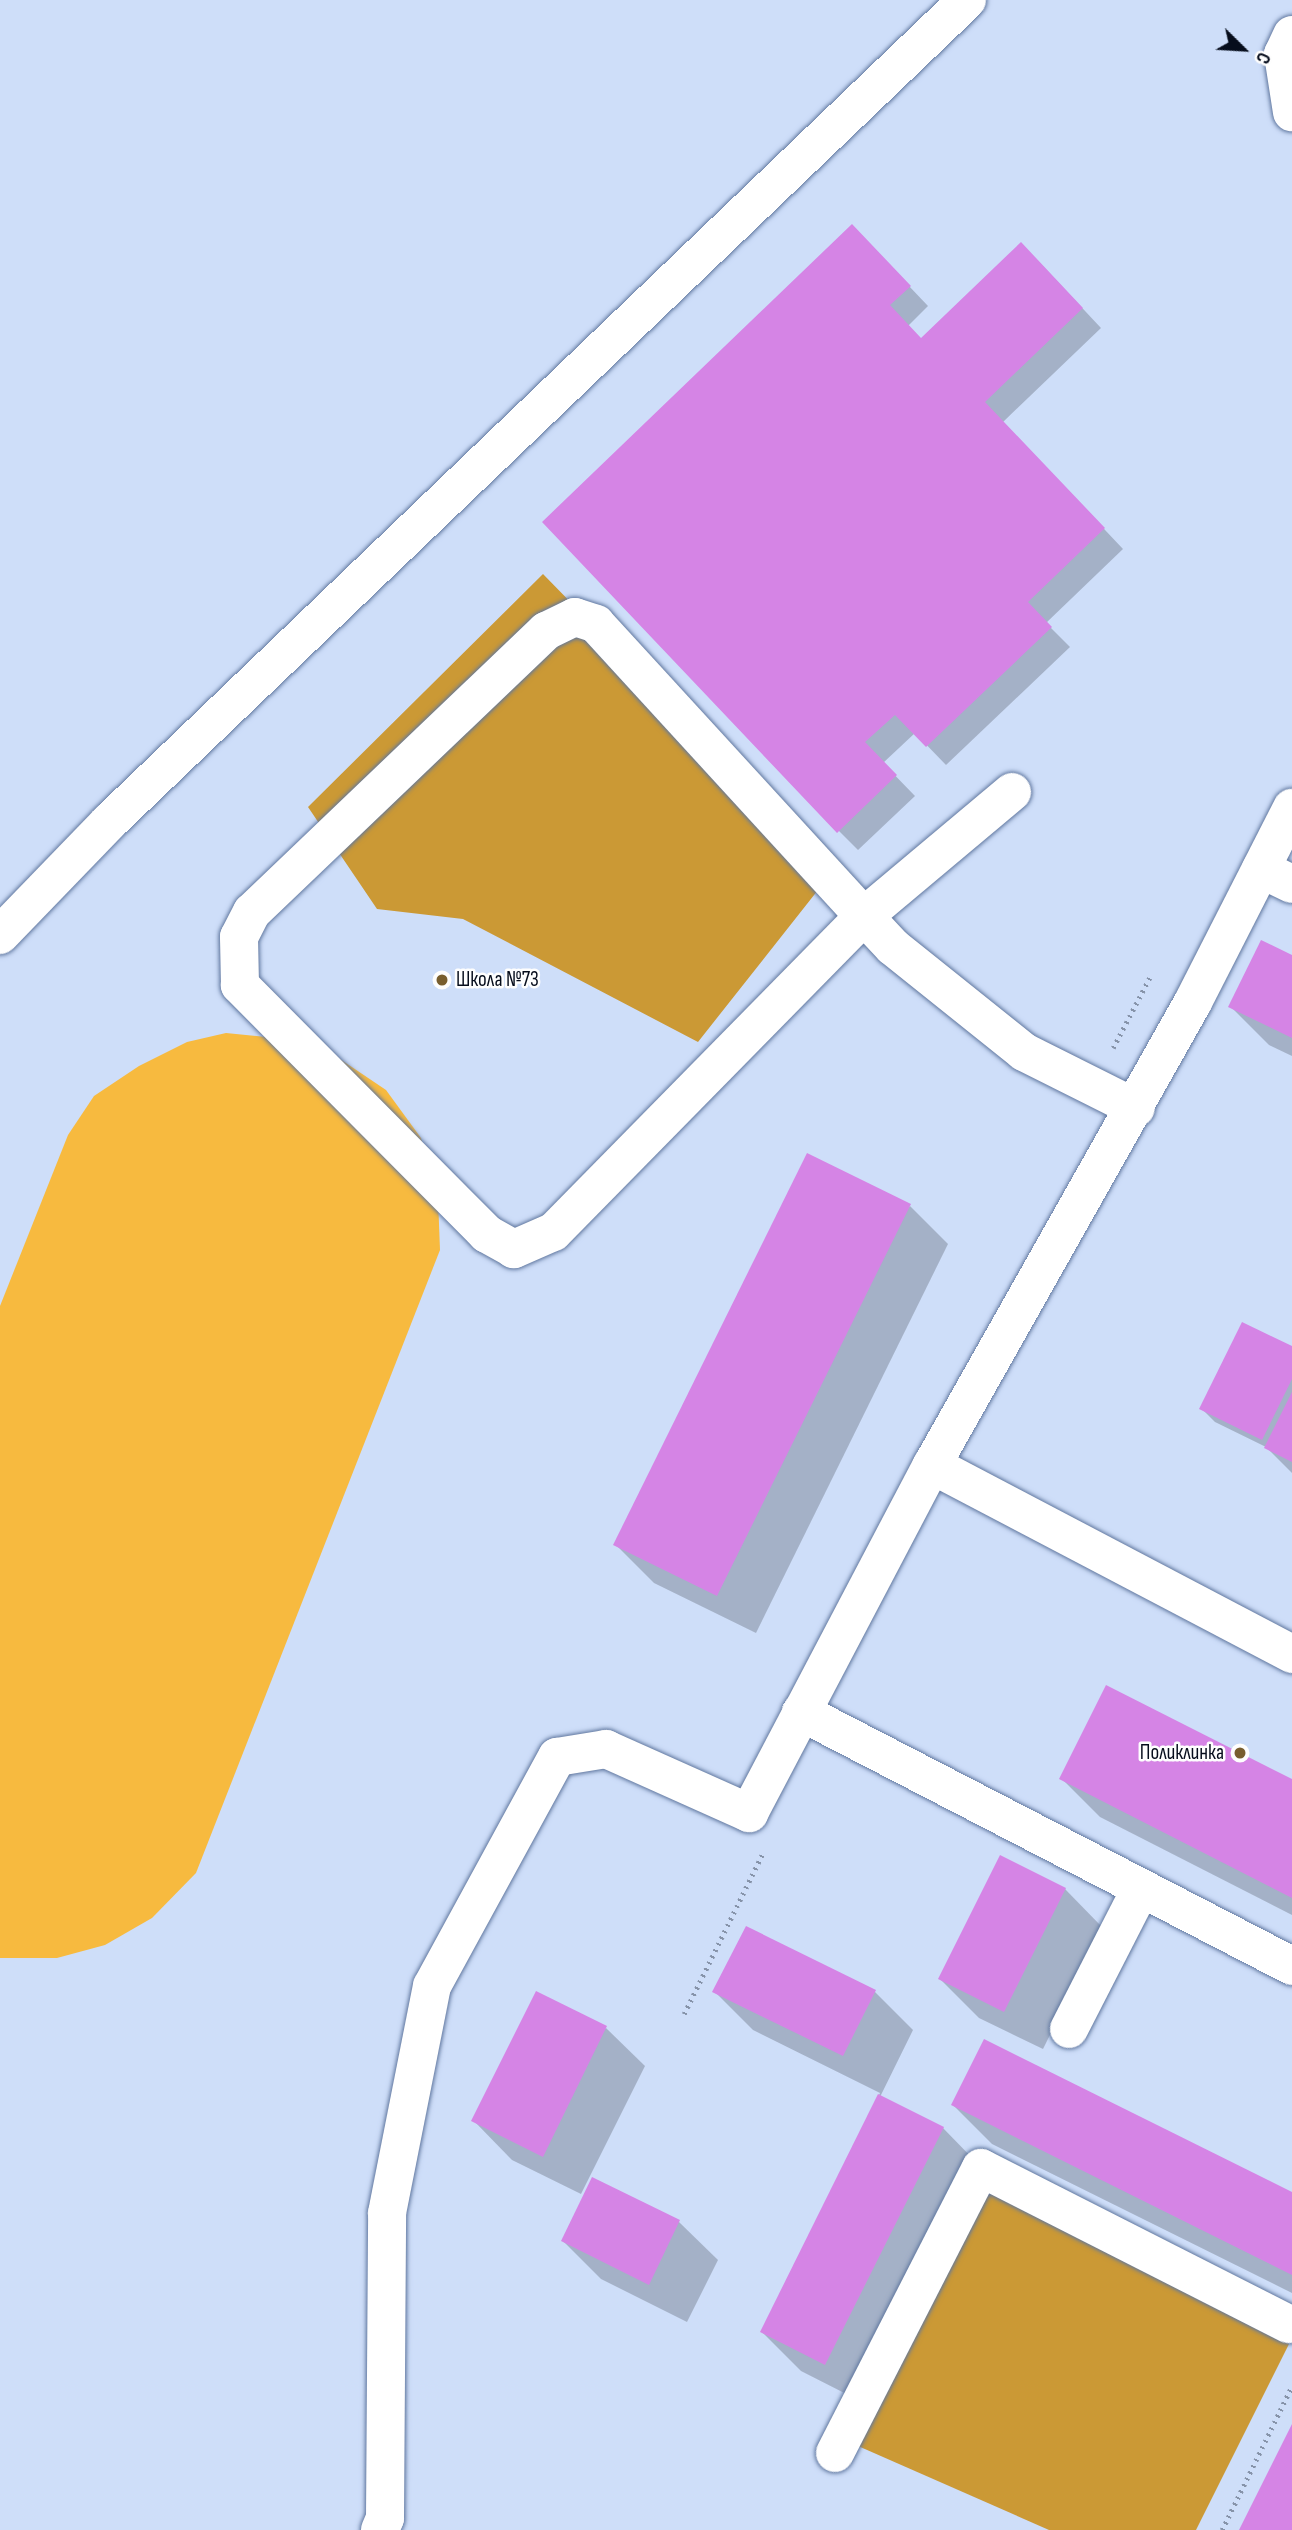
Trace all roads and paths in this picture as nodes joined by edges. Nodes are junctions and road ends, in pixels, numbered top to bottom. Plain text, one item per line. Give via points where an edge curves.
1 (967, 0) edge
2 (1292, 36) edge
3 (1292, 112) edge
4 (1012, 792) dead end
5 (1292, 808) edge
6 (1276, 877) edge
7 (864, 916) junction
8 (0, 935) edge
9 (1136, 1108) junction
10 (932, 1465) junction
11 (1292, 1654) edge
12 (801, 1712) junction
13 (768, 1843) dead end
14 (1141, 1888) junction
15 (1292, 1966) edge
16 (684, 2014) dead end
17 (1069, 2029) dead end
18 (1289, 2324) dead end
19 (1292, 2386) edge
20 (835, 2453) dead end
21 (380, 2530) edge
22 (1222, 2530) edge

1 - 8 street via 109,822
2 - 3 street via 1283,54
4 - 7 street
5 - 6 street
6 - 9 street
7 - 7 street via 596,624 575,617 546,631 252,912 239,937 240,985 486,1234 514,1249 553,1232
7 - 9 street via 894,947 1024,1052
9 - 10 street
10 - 11 street
10 - 12 street
12 - 14 street
12 - 21 street via 750,1813 606,1749 557,1757 432,1986 387,2213 385,2518
13 - 16 path
14 - 15 street
14 - 17 street
18 - 20 street via 981,2168
19 - 22 path

